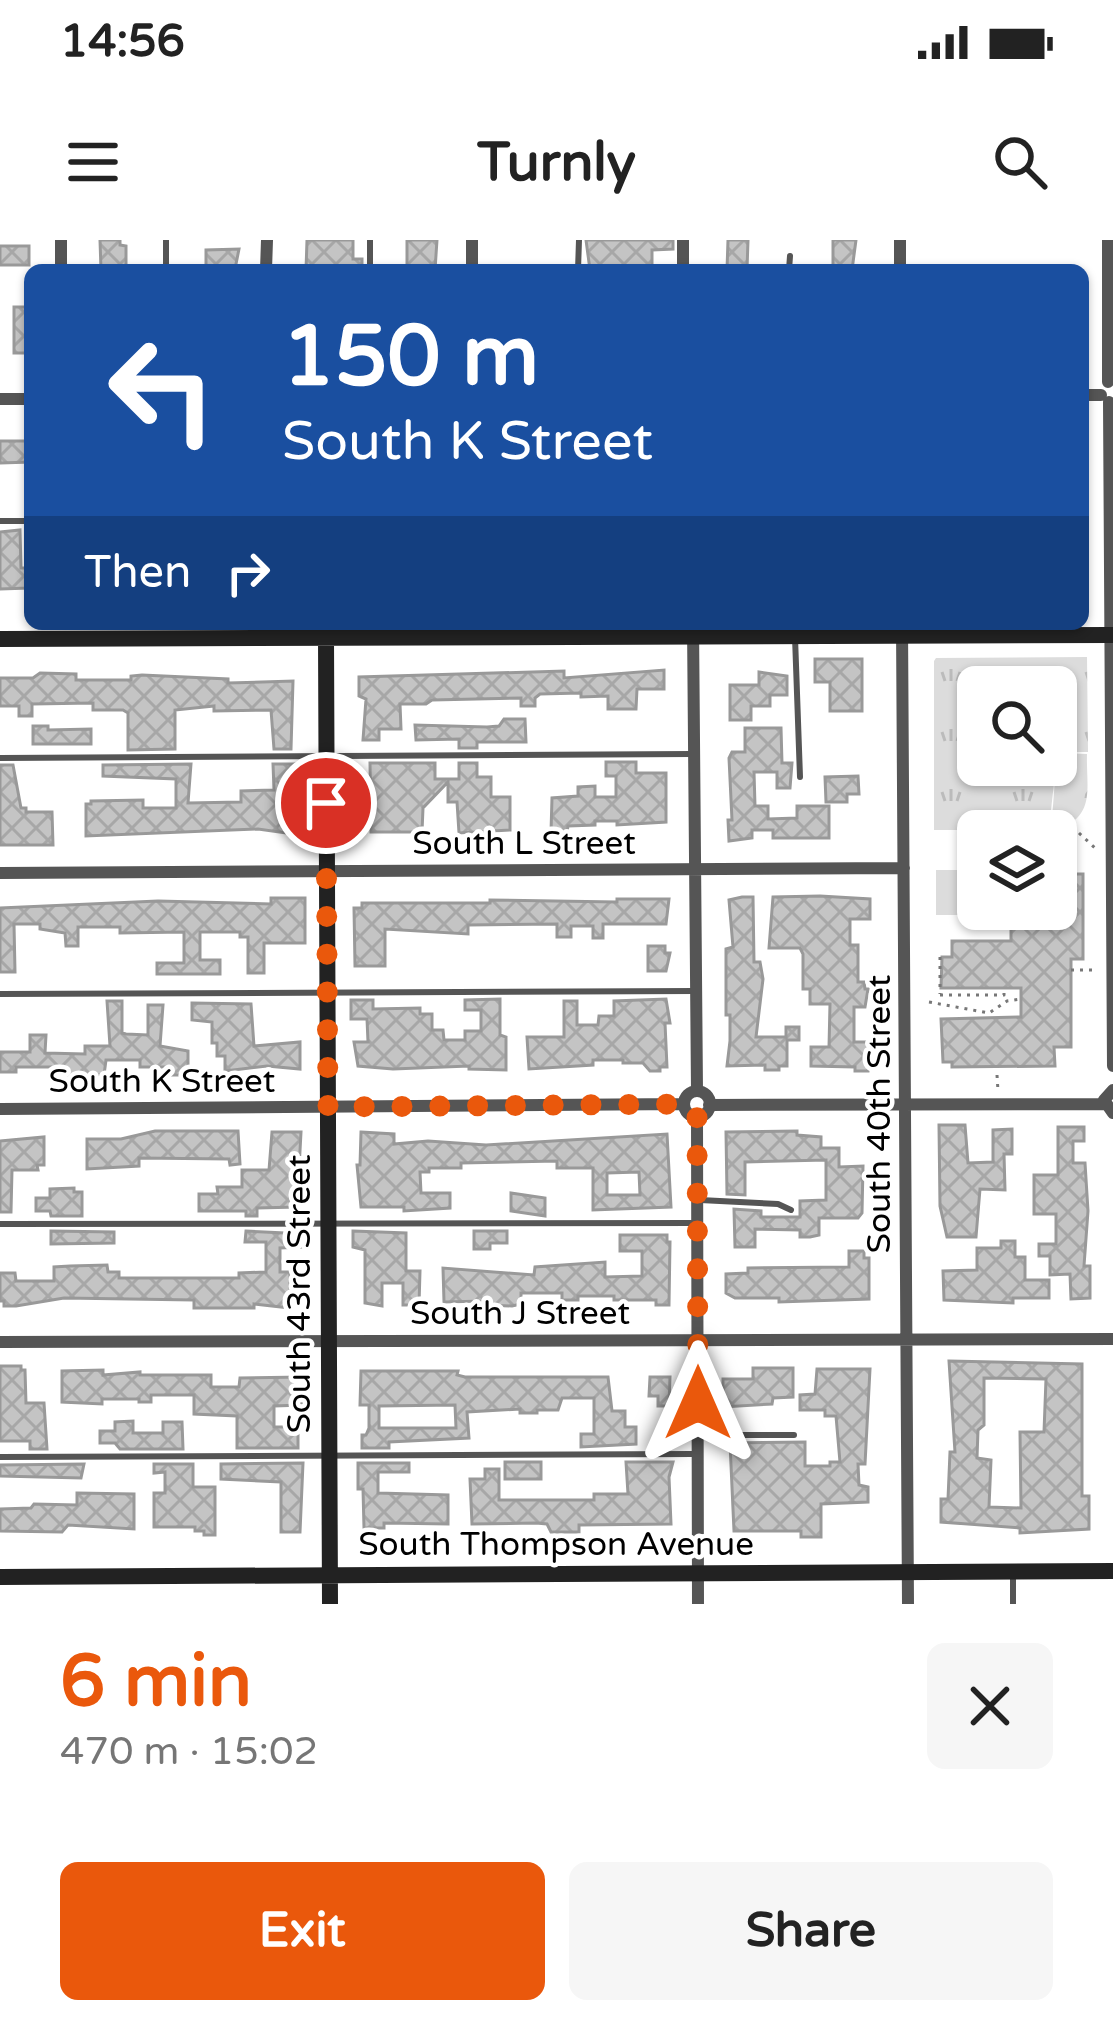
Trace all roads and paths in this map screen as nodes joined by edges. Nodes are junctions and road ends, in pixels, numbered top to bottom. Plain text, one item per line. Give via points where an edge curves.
1 (1108, 240) edge
2 (790, 256) dead end
3 (789, 264) edge
4 (1110, 283) edge
5 (1109, 392) edge
6 (510, 630) edge
7 (693, 630) edge
8 (713, 630) edge
9 (866, 630) edge
10 (902, 630) edge
11 (962, 630) edge
12 (326, 631) edge
13 (794, 634) junction
14 (1112, 635) edge
15 (0, 639) edge
16 (1112, 747) edge
17 (694, 754) junction
18 (326, 756) junction
19 (0, 758) edge
20 (800, 777) dead end
21 (1079, 833) dead end
22 (1095, 848) dead end
23 (904, 868) junction
24 (1112, 868) edge
25 (695, 869) junction
26 (327, 871) junction
27 (0, 873) edge
28 (940, 957) dead end
29 (1071, 970) dead end
30 (1095, 970) dead end
31 (1113, 985) edge
32 (1004, 988) dead end
33 (696, 991) junction
34 (327, 992) junction
35 (0, 994) edge
36 (940, 995) junction
37 (1021, 999) dead end
38 (929, 1002) dead end
39 (940, 1002) junction
40 (1113, 1066) edge
41 (998, 1075) dead end
42 (1113, 1090) edge
43 (697, 1091) junction
44 (684, 1104) junction
45 (905, 1104) junction
46 (998, 1104) junction
47 (709, 1105) junction
48 (328, 1107) junction
49 (0, 1108) edge
50 (1108, 1108) edge
51 (697, 1117) junction
52 (697, 1200) junction
53 (791, 1210) dead end
54 (329, 1223) junction
55 (697, 1223) junction
56 (0, 1224) edge
57 (697, 1339) junction
58 (907, 1339) junction
59 (1113, 1339) edge
60 (330, 1341) junction
61 (0, 1342) edge
62 (794, 1435) dead end
63 (698, 1436) junction
64 (698, 1454) junction
65 (330, 1456) junction
66 (0, 1457) edge
67 (1113, 1571) edge
68 (1013, 1572) junction
69 (698, 1573) junction
70 (908, 1573) junction
71 (330, 1576) junction
72 (0, 1577) edge
73 (330, 1604) edge
74 (698, 1604) edge
75 (908, 1604) edge
76 (1013, 1604) edge

1 - 4 street
2 - 3 lane
4 - 5 street
5 - 14 street
6 - 12 street
7 - 17 street
8 - 13 street
9 - 13 street
10 - 23 street, South 40th Street
11 - 14 street
12 - 15 street
12 - 18 street, South 43rd Street
13 - 20 lane
14 - 16 street
16 - 24 street
17 - 18 lane
17 - 25 street
18 - 19 lane
18 - 26 street, South 43rd Street
21 - 22 path
23 - 25 street, South L Street
23 - 45 street, South 40th Street
24 - 31 street
25 - 26 street, South L Street
25 - 33 street
26 - 27 street, South L Street
26 - 34 street, South 43rd Street
28 - 36 path
29 - 30 path
31 - 40 street
32 - 36 path via 1004,995
33 - 34 lane
33 - 43 street
34 - 35 lane
34 - 48 street, South 43rd Street
36 - 39 path
37 - 39 path via 989,1012
38 - 39 path
41 - 46 path
42 - 50 street via 1105,1096
43 - 44 street
43 - 47 street
44 - 48 street, South K Street
44 - 51 street
45 - 46 street
45 - 47 street
45 - 58 street, South 40th Street
46 - 50 street
47 - 51 street
48 - 49 street, South K Street
48 - 54 street, South 43rd Street
51 - 52 street
52 - 53 lane
52 - 55 street
54 - 55 lane
54 - 56 lane
54 - 60 street, South 43rd Street
55 - 57 street
57 - 58 street, South J Street
57 - 60 street, South J Street
57 - 63 street
58 - 59 street, South J Street
58 - 70 street, South 40th Street
60 - 61 street, South J Street
60 - 65 street, South 43rd Street
62 - 63 lane
63 - 64 street
64 - 65 lane
64 - 69 street
65 - 66 lane
65 - 71 street, South 43rd Street
67 - 68 street, South Thompson Avenue
68 - 70 street, South Thompson Avenue
68 - 76 lane
69 - 70 street, South Thompson Avenue
69 - 71 street, South Thompson Avenue
69 - 74 street
70 - 75 street, South 40th Street
71 - 72 street, South Thompson Avenue
71 - 73 street, South 43rd Street

